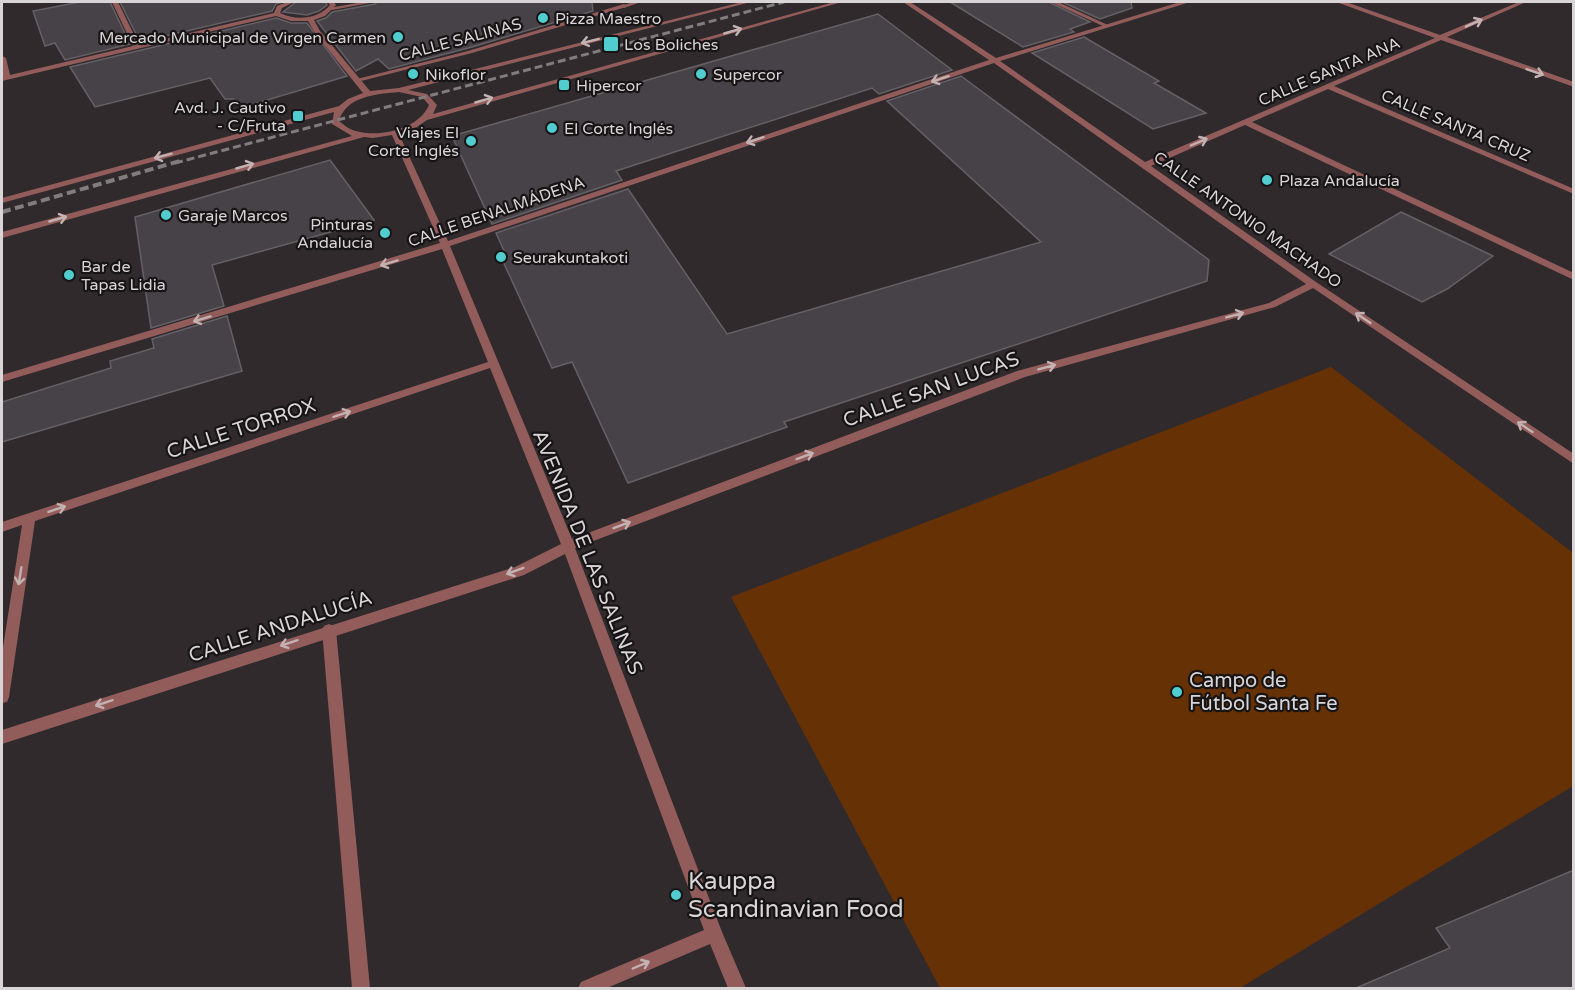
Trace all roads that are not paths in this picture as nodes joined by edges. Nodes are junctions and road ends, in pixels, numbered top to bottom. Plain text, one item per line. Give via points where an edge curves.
1 (115, 2) edge
2 (291, 2) edge
3 (372, 2) edge
4 (638, 2) edge
5 (748, 2) edge
6 (839, 2) edge
7 (906, 2) edge
8 (1054, 2) edge
9 (1185, 2) edge
10 (1341, 2) edge
11 (1523, 2) edge
12 (332, 3) edge
13 (621, 4) edge
14 (277, 14) junction
15 (310, 18) junction
16 (1107, 26) junction
17 (1439, 38) junction
18 (136, 46) junction
19 (2, 58) edge
20 (996, 60) junction
21 (4, 78) edge
22 (357, 80) junction
23 (1574, 85) edge
24 (1327, 86) junction
25 (399, 90) junction
26 (368, 94) junction
27 (341, 108) junction
28 (428, 118) junction
29 (1246, 122) junction
30 (395, 133) junction
31 (363, 135) junction
32 (1145, 165) junction
33 (1574, 192) edge
34 (2, 201) edge
35 (2, 235) edge
36 (445, 244) junction
37 (1574, 277) edge
38 (1313, 284) junction
39 (492, 364) junction
40 (2, 379) edge
41 (1574, 460) edge
42 (29, 518) junction
43 (2, 527) edge
44 (568, 546) junction
45 (329, 630) junction
46 (2, 697) edge
47 (2, 737) edge
48 (714, 934) junction
49 (361, 988) edge
50 (587, 988) edge
51 (737, 988) edge

1 - 18 street
2 - 14 street via 279,7
3 - 12 street
4 - 13 street, CALLE SALINAS
5 -> 25 street
28 -> 6 street
7 - 20 street, CALLE ANTONIO MACHADO
8 - 16 street
9 - 16 street, CALLE BENALMÁDENA
10 - 17 street
17 -> 11 street, CALLE SANTA ANA
12 - 15 street via 324,14
13 - 22 street, CALLE SALINAS via 470,52
14 - 15 street via 293,20
14 - 18 street
15 - 22 street
16 - 20 street, CALLE BENALMÁDENA
17 -> 23 street
17 - 24 street, CALLE SANTA ANA
18 - 21 street
19 - 21 street
20 - 32 street, CALLE ANTONIO MACHADO
20 -> 36 street, CALLE BENALMÁDENA
22 - 26 street
24 - 29 street, CALLE SANTA ANA
24 - 33 street, CALLE SANTA CRUZ
25 - 26 street
25 - 28 street via 430,98 434,104
26 - 27 street
27 - 31 street via 335,122 350,133
27 -> 34 street
28 - 30 street
32 -> 29 street, CALLE SANTA ANA
29 - 37 street
30 - 31 street
30 - 36 street, AVENIDA DE LAS SALINAS
35 -> 31 street
32 - 38 street, CALLE ANTONIO MACHADO
36 - 39 street, AVENIDA DE LAS SALINAS
36 -> 40 street, CALLE BENALMÁDENA
41 -> 38 street, CALLE ANTONIO MACHADO
44 -> 38 street, CALLE SAN LUCAS via 1021,374 1272,305
42 -> 39 street, CALLE TORROX
39 - 44 street, AVENIDA DE LAS SALINAS
42 - 43 street, CALLE TORROX
42 -> 46 street
44 -> 45 street, CALLE ANDALUCÍA via 519,571
44 - 48 street, AVENIDA DE LAS SALINAS
45 -> 47 street, CALLE ANDALUCÍA
45 - 49 street
50 -> 48 street
48 - 51 street, AVENIDA DE LAS SALINAS

